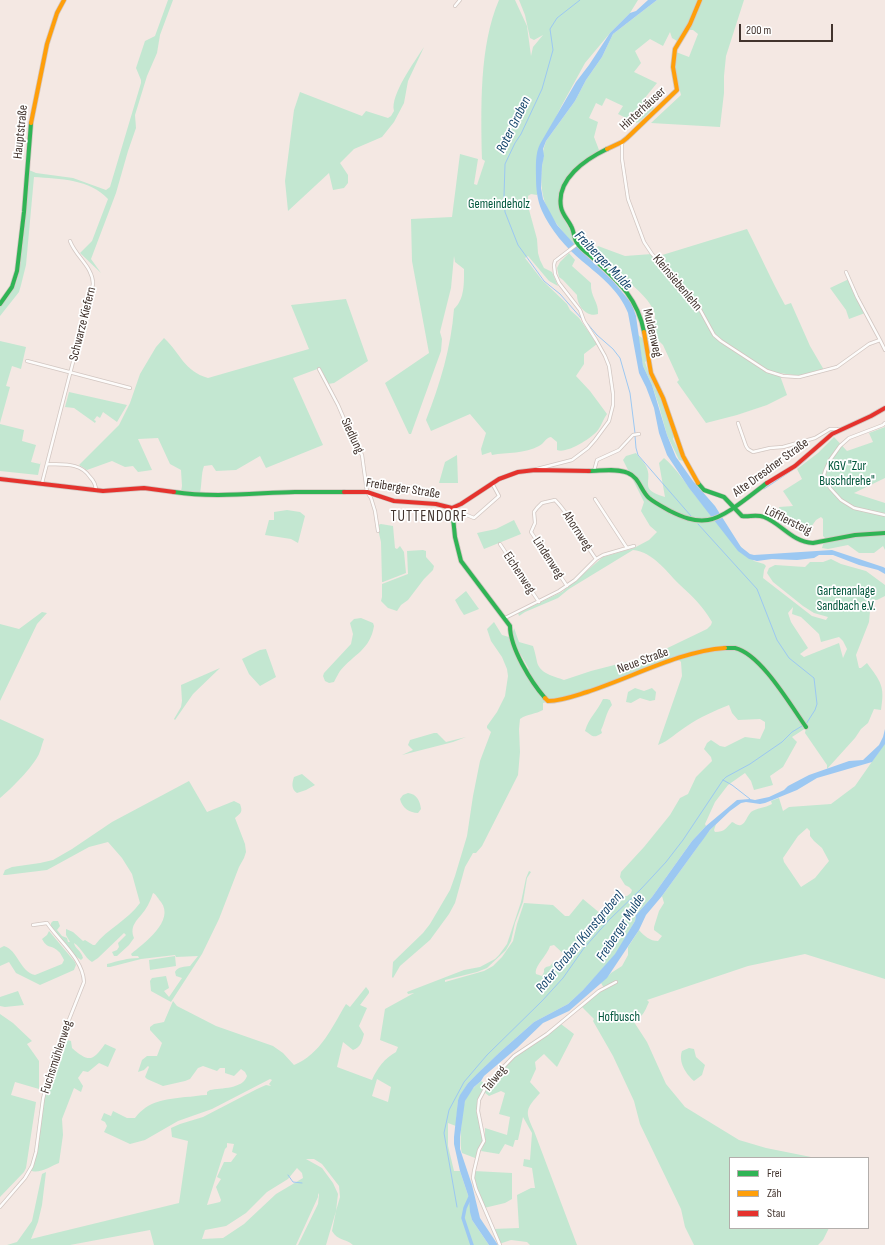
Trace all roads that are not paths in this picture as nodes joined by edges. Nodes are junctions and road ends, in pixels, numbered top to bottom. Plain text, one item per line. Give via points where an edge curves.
1 (64, 0) edge
2 (460, 0) edge
3 (700, 0) edge
4 (455, 6) dead end
5 (622, 142) junction
6 (70, 241) dead end
7 (576, 244) junction
8 (846, 272) dead end
9 (0, 304) edge
10 (880, 340) junction
11 (885, 350) edge
12 (28, 361) dead end
13 (319, 369) dead end
14 (71, 373) junction
15 (130, 388) dead end
16 (885, 408) edge
17 (738, 423) dead end
18 (885, 423) edge
19 (839, 430) junction
20 (637, 434) dead end
21 (47, 464) junction
22 (535, 470) junction
23 (594, 471) junction
24 (0, 479) edge
25 (42, 483) junction
26 (492, 484) junction
27 (96, 491) junction
28 (367, 492) junction
29 (595, 499) dead end
30 (558, 503) joint
31 (452, 509) junction
32 (733, 509) junction
33 (885, 515) edge
34 (378, 531) dead end
35 (885, 533) edge
36 (500, 544) dead end
37 (634, 546) dead end
38 (627, 548) junction
39 (596, 559) junction
40 (567, 586) junction
41 (539, 602) junction
42 (505, 618) junction
43 (806, 727) dead end
44 (33, 925) dead end
45 (616, 982) dead end
46 (0, 1207) edge
47 (500, 1245) edge

1 - 9 street, Hauptstraße via 47,44 32,115 17,271 12,287
2 - 4 street
3 - 5 street, Hinterhäuser via 675,49 673,67 677,90
5 - 7 street, Muldenweg via 596,154 567,179 561,198 561,208 572,228
5 - 10 street, Kleinsiebenlehn via 628,199 644,242 697,304 714,335 721,341 768,371 783,376 799,377 837,367
6 - 14 street, Schwarze Kiefern via 73,250 93,278
7 - 22 street via 555,261 555,274 580,310 609,366 613,394 612,411 609,421 595,440 572,460
7 - 32 street, Muldenweg via 619,282 633,300 642,321 651,373 663,398 683,456 704,490 729,501
8 - 10 street
10 - 11 street
12 - 14 street, Schwarze Kiefern
13 - 28 street, Siedlung via 362,455
14 - 15 street, Schwarze Kiefern
14 - 21 street, Schwarze Kiefern
16 - 19 street, Alte Dresdner Straße
17 - 19 street via 746,446 752,452 799,443 815,438 830,429
18 - 33 street via 849,438 840,446 824,475 830,488 841,500 854,508
19 - 32 street, Alte Dresdner Straße via 801,462 771,480
20 - 23 street via 619,450 597,460
21 - 25 street, Schwarze Kiefern
21 - 27 street via 82,468 95,483
22 - 23 street, Freiberger Straße
22 - 26 street, Freiberger Straße via 518,472
23 - 32 street, Freiberger Straße via 629,473 653,501 689,519 715,518
24 - 25 street, Freiberger Straße
25 - 27 street, Freiberger Straße
26 - 31 street, Freiberger Straße
26 - 31 street via 499,496 474,518
27 - 28 street, Freiberger Straße via 144,488 187,494 228,495
28 - 31 street, Freiberger Straße via 394,501 436,504
28 - 34 street, Siedlung via 375,511
29 - 38 street
30 - 39 street, Ahornweg
30 - 40 street, Lindenweg via 555,500 540,504 534,512 535,523 531,532
31 - 42 street via 461,561
32 - 35 street, Löfflersteig via 742,516 766,518 806,543 860,534
36 - 41 street, Eichenweg
37 - 38 street
38 - 39 street
39 - 40 street
40 - 41 street
41 - 42 street
42 - 43 street, Neue Straße via 510,626 513,645 548,701 557,701 606,686 680,658 714,649 734,648 763,667
44 - 46 street, Fuchsmühlenweg via 47,923 76,959 83,973 84,982 51,1065 32,1166 26,1178
45 - 47 street, Talweg via 599,991 547,1034 514,1056 488,1083 479,1100 478,1111 484,1141 479,1150 473,1178

